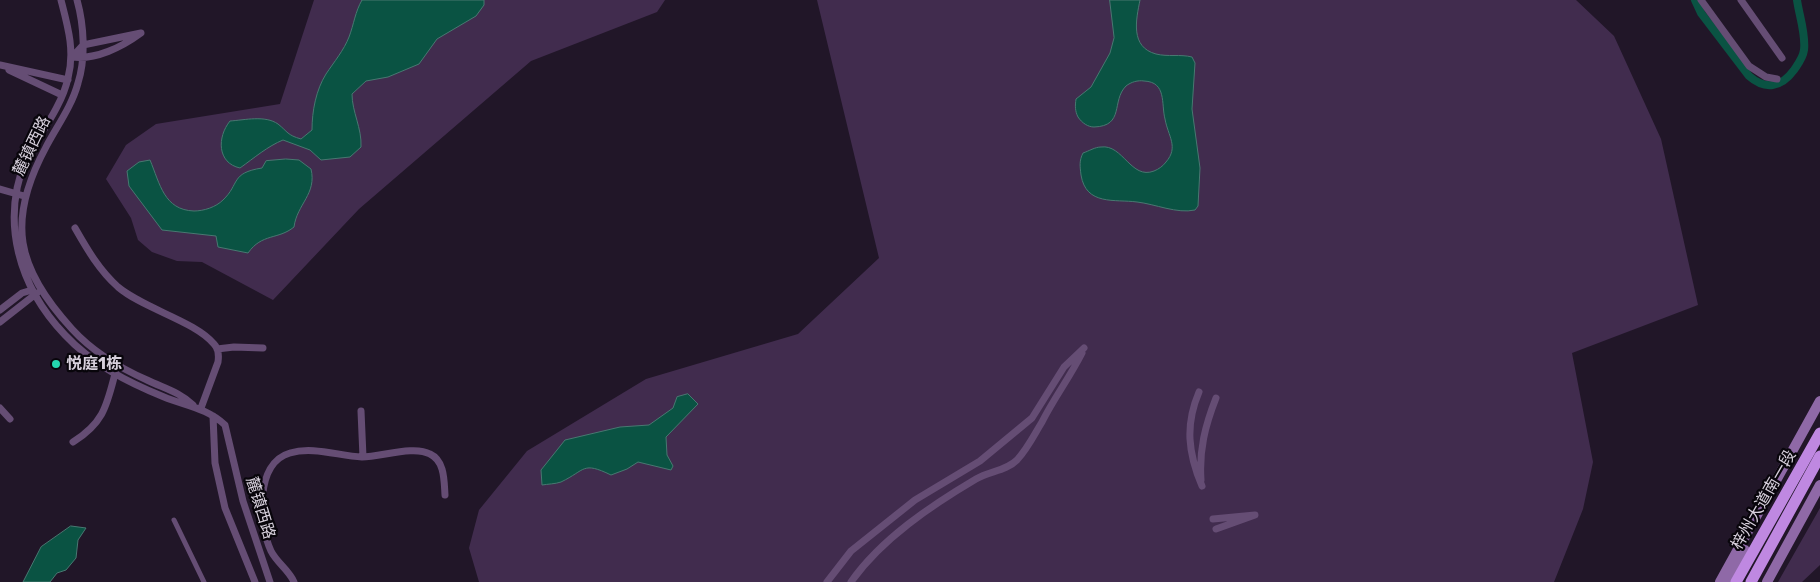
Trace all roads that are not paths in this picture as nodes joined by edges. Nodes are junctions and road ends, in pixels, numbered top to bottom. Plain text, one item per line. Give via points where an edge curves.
1 (61, 0) edge
2 (77, 0) edge
3 (1701, 0) edge
4 (1741, 0) edge
5 (83, 45) junction
6 (72, 57) junction
7 (82, 58) junction
8 (1782, 58) dead end
9 (0, 65) edge
10 (1777, 79) dead end
11 (68, 80) junction
12 (62, 95) junction
13 (0, 189) edge
14 (14, 192) junction
15 (24, 196) junction
16 (75, 228) dead end
17 (40, 289) junction
18 (30, 290) junction
19 (34, 297) junction
20 (0, 310) edge
21 (0, 322) edge
22 (264, 348) dead end
23 (217, 349) junction
24 (117, 364) junction
25 (115, 374) junction
26 (1199, 392) dead end
27 (1216, 398) dead end
28 (1820, 402) edge
29 (197, 406) junction
30 (0, 408) edge
31 (361, 411) dead end
32 (213, 416) junction
33 (10, 419) dead end
34 (1820, 433) edge
35 (73, 442) dead end
36 (1820, 456) edge
37 (363, 457) junction
38 (1781, 472) junction
39 (1820, 485) edge
40 (445, 495) dead end
41 (1213, 519) dead end
42 (174, 520) dead end
43 (1216, 529) dead end
44 (204, 582) edge
45 (255, 582) edge
46 (270, 582) edge
47 (294, 582) edge
48 (827, 582) edge
49 (851, 582) edge
50 (1720, 582) edge
51 (1730, 582) edge
52 (1736, 582) edge
53 (1751, 582) edge
54 (1767, 582) edge

1 - 6 street
2 - 5 street, 麓镇西路
3 - 10 street via 1749,66 1766,77
4 - 8 street
5 - 6 street
5 - 7 street, 麓镇西路
5 - 7 street via 141,33 127,43
6 - 7 street
6 - 11 street
7 - 15 street, 麓镇西路 via 79,82 72,100 35,167
9 - 11 street
9 - 12 street
11 - 12 street
12 - 14 street via 24,162
13 - 14 street
14 - 15 street
14 - 18 street via 11,232
15 - 17 street, 麓镇西路 via 22,234 31,272
16 - 23 street via 91,256 117,286 132,298 208,338
17 - 18 street
17 - 19 street
17 - 24 street, 麓镇西路 via 73,331
18 - 19 street
18 - 20 street
19 - 21 street
19 - 25 street via 65,336
22 - 23 street
23 - 29 street via 218,362
24 - 25 street
24 - 29 street, 麓镇西路 via 177,392
25 - 29 street via 166,397
25 - 35 street via 103,415 86,434
26 - 27 street via 1192,407 1189,445 1202,486 1201,447
28 - 38 main road
29 - 32 street, 麓镇西路
30 - 33 street
31 - 37 street
32 - 45 street via 216,463 225,508
32 - 46 street, 麓镇西路 via 225,426 228,434 240,492
34 - 52 highway, 梓州大道南一段
36 - 53 highway, 梓州大道南一段
37 - 40 street via 418,450 430,453 442,468
37 - 47 street via 306,450 289,453 277,461 267,475 262,507 266,536 271,551
38 - 50 main road
38 - 51 main road via 1765,515
39 - 54 main road
41 - 43 street via 1255,515
42 - 44 street
48 - 49 street via 851,551 915,500 980,461 1032,418 1064,367 1084,348 1035,438 1016,461 1002,470 986,473 922,513 861,568

